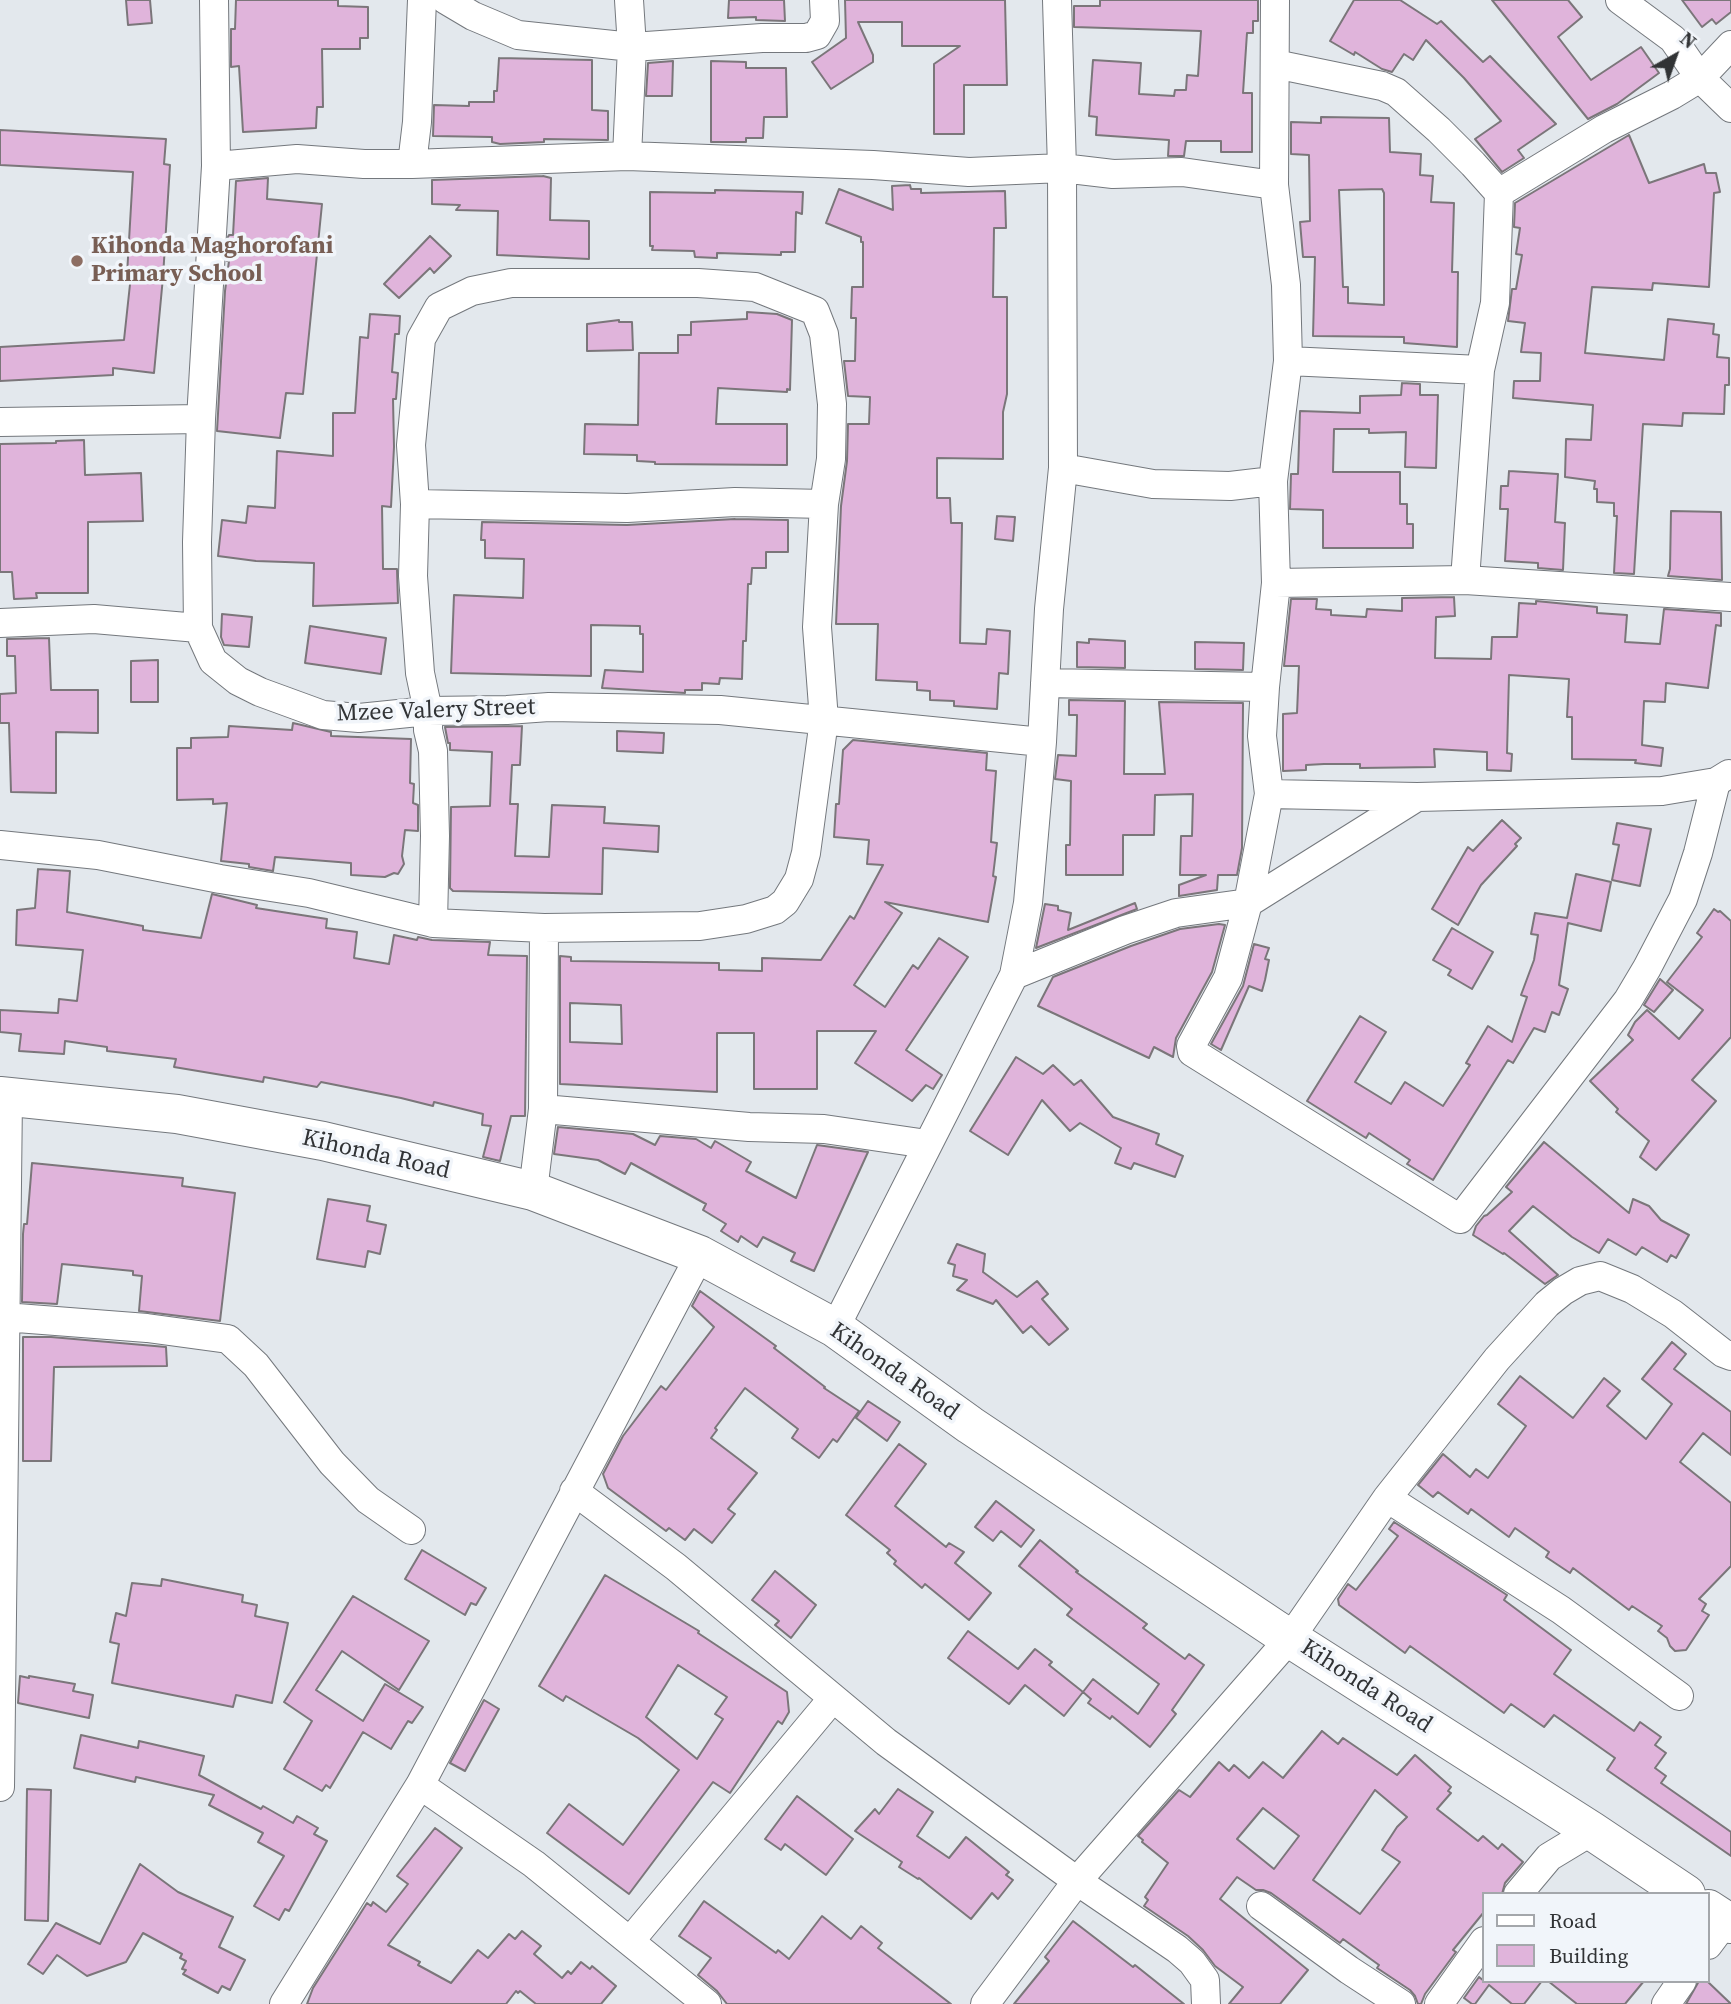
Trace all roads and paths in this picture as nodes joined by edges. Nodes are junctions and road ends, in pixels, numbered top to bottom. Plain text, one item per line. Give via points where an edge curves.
1 (214, 0) edge
2 (422, 0) edge
3 (446, 0) edge
4 (629, 0) edge
5 (824, 0) edge
6 (1056, 0) edge
7 (1275, 0) edge
8 (1620, 0) edge
9 (1731, 45) edge
10 (632, 47) junction
11 (1275, 64) junction
12 (1700, 78) junction
13 (1731, 108) edge
14 (627, 156) junction
15 (412, 164) junction
16 (216, 166) junction
17 (1062, 168) junction
18 (1274, 185) junction
19 (1499, 193) junction
20 (1288, 361) junction
21 (1480, 370) junction
22 (201, 419) junction
23 (0, 422) edge
24 (1063, 468) junction
25 (1273, 481) junction
26 (415, 504) junction
27 (824, 504) junction
28 (1465, 580) junction
29 (1276, 583) junction
30 (1731, 597) edge
31 (0, 623) edge
32 (198, 628) junction
33 (1045, 683) junction
34 (1265, 687) junction
35 (428, 711) junction
36 (824, 720) junction
37 (1042, 742) junction
38 (1724, 777) edge
39 (1269, 794) junction
40 (1417, 797) junction
41 (0, 845) edge
42 (1248, 903) junction
43 (433, 923) junction
44 (544, 928) junction
45 (1014, 975) junction
46 (4, 1097) edge
47 (543, 1109) junction
48 (927, 1144) junction
49 (533, 1191) junction
50 (700, 1255) junction
51 (4, 1317) junction
52 (835, 1328) junction
53 (1731, 1356) edge
54 (574, 1491) junction
55 (1387, 1498) junction
56 (411, 1531) dead end
57 (1291, 1637) junction
58 (1679, 1696) dead end
59 (833, 1698) junction
60 (420, 1785) junction
61 (0, 1787) edge
62 (1592, 1831) junction
63 (1077, 1881) junction
64 (1520, 1892) edge
65 (1683, 1892) edge
66 (1261, 1906) dead end
67 (631, 1940) junction
68 (1482, 1944) edge
69 (1681, 1983) edge
70 (284, 2004) edge
71 (707, 2004) edge
72 (985, 2004) edge
73 (1206, 2004) edge
74 (1401, 2004) edge
75 (1439, 2004) edge
76 (1666, 2004) edge

1 - 16 street, Mzee Valery Street
2 - 15 street
3 - 10 street via 518,35
4 - 10 street
5 - 10 street via 825,21 817,35 806,38
6 - 17 street
7 - 11 street
8 - 12 street via 1673,39
9 - 12 street
10 - 14 street
11 - 18 street
11 - 19 street via 1396,92
12 - 13 street
12 - 19 street
14 - 15 street
14 - 17 street via 969,172
15 - 16 street via 297,159
16 - 22 street, Mzee Valery Street
17 - 18 street via 1113,174 1182,172
17 - 24 street
18 - 20 street via 1286,285
19 - 21 street via 1495,303
20 - 21 street
20 - 25 street
21 - 28 street
22 - 23 street
22 - 32 street, Mzee Valery Street
24 - 25 street via 1153,484 1230,486
24 - 33 street
25 - 29 street
26 - 27 street via 627,508 735,502
26 - 27 street via 411,445 421,339 439,307 472,291 510,283 623,282 755,287 815,311 824,334 832,404
26 - 35 street via 413,576 420,673
27 - 36 street via 817,627
28 - 29 street
28 - 30 street
29 - 34 street
31 - 32 street via 94,619
32 - 35 street, Mzee Valery Street via 213,661 238,681 323,715 359,718
33 - 34 street
33 - 37 street
34 - 39 street via 1262,736
35 - 36 street, Mzee Valery Street via 620,707
35 - 43 street via 435,799
36 - 37 street, Mzee Valery Street
36 - 44 street via 806,853 799,879 775,910 700,926
37 - 45 street via 1028,903
38 - 40 street via 1683,789 1650,792
38 - 42 street via 1690,881 1628,1000 1461,1219 1192,1052 1191,1046 1228,978
39 - 40 street
39 - 42 street
40 - 42 street
41 - 43 street via 98,855 309,893
42 - 45 street via 1176,913
43 - 44 street
44 - 47 street
45 - 48 street
46 - 49 street, Kihonda Road via 177,1114 323,1141
46 - 51 street
47 - 48 street via 824,1129
47 - 49 street
48 - 52 street
49 - 50 street, Kihonda Road
50 - 52 street, Kihonda Road
50 - 54 street
51 - 56 street via 228,1339 256,1365 332,1463 368,1500
51 - 61 street
52 - 57 street, Kihonda Road via 970,1426
53 - 55 street via 1632,1289 1600,1276 1580,1281 1547,1304 1497,1359
54 - 59 street via 676,1567
54 - 60 street
55 - 57 street
55 - 58 street via 1561,1610
57 - 62 street, Kihonda Road
57 - 63 street
59 - 63 street
59 - 67 street
60 - 67 street via 534,1864
60 - 70 street
62 - 64 street via 1549,1857
62 - 65 street, Kihonda Road
63 - 72 street
63 - 73 street via 1192,1962 1205,1980
66 - 74 street
67 - 71 street
68 - 75 street
69 - 76 street

